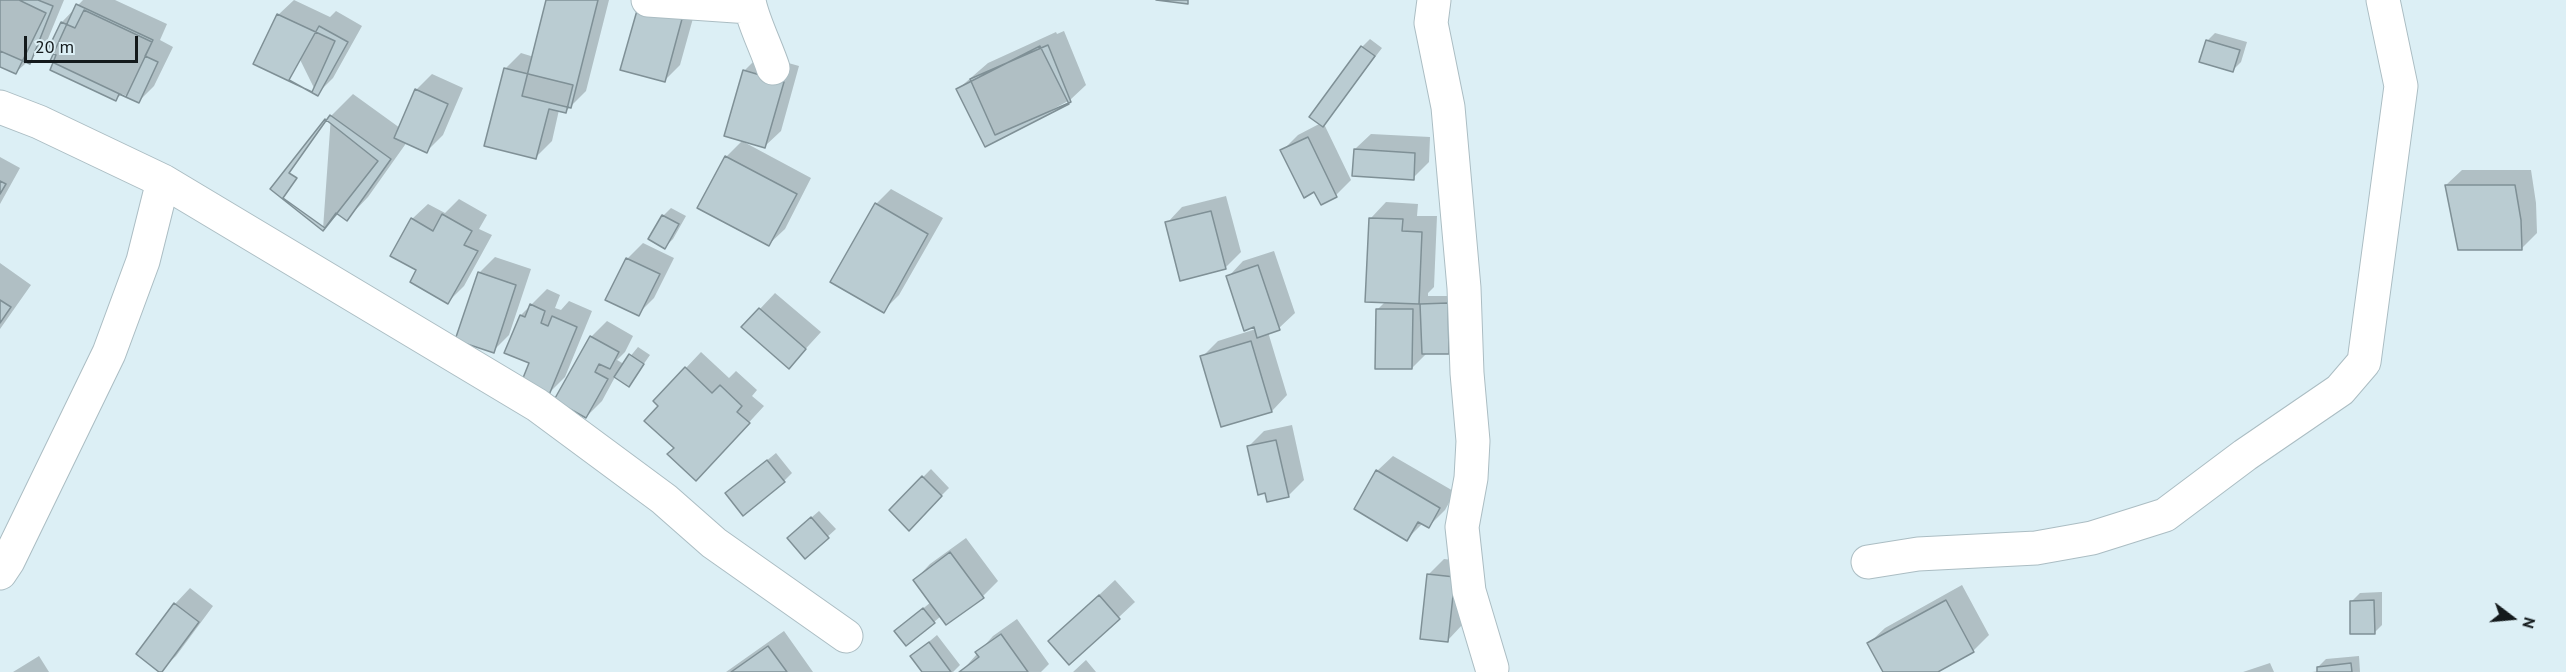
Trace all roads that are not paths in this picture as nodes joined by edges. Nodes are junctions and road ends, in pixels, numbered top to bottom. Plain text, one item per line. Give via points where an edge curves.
1 (648, 0) edge
2 (1434, 0) edge
3 (2383, 0) edge
4 (749, 4) edge
5 (774, 68) dead end
6 (0, 106) edge
7 (163, 181) junction
8 (1868, 562) dead end
9 (0, 573) edge
10 (846, 636) dead end
11 (1492, 668) dead end

1 - 4 street
2 - 11 street via 1431,23 1448,107 1473,441 1462,527 1469,591
3 - 8 street via 2401,86 2364,362 2340,390 2165,515 2092,538 2036,548 1928,553
4 - 5 street
6 - 7 street
7 - 9 street via 143,261 109,353
7 - 10 street via 537,405 664,499 714,543

